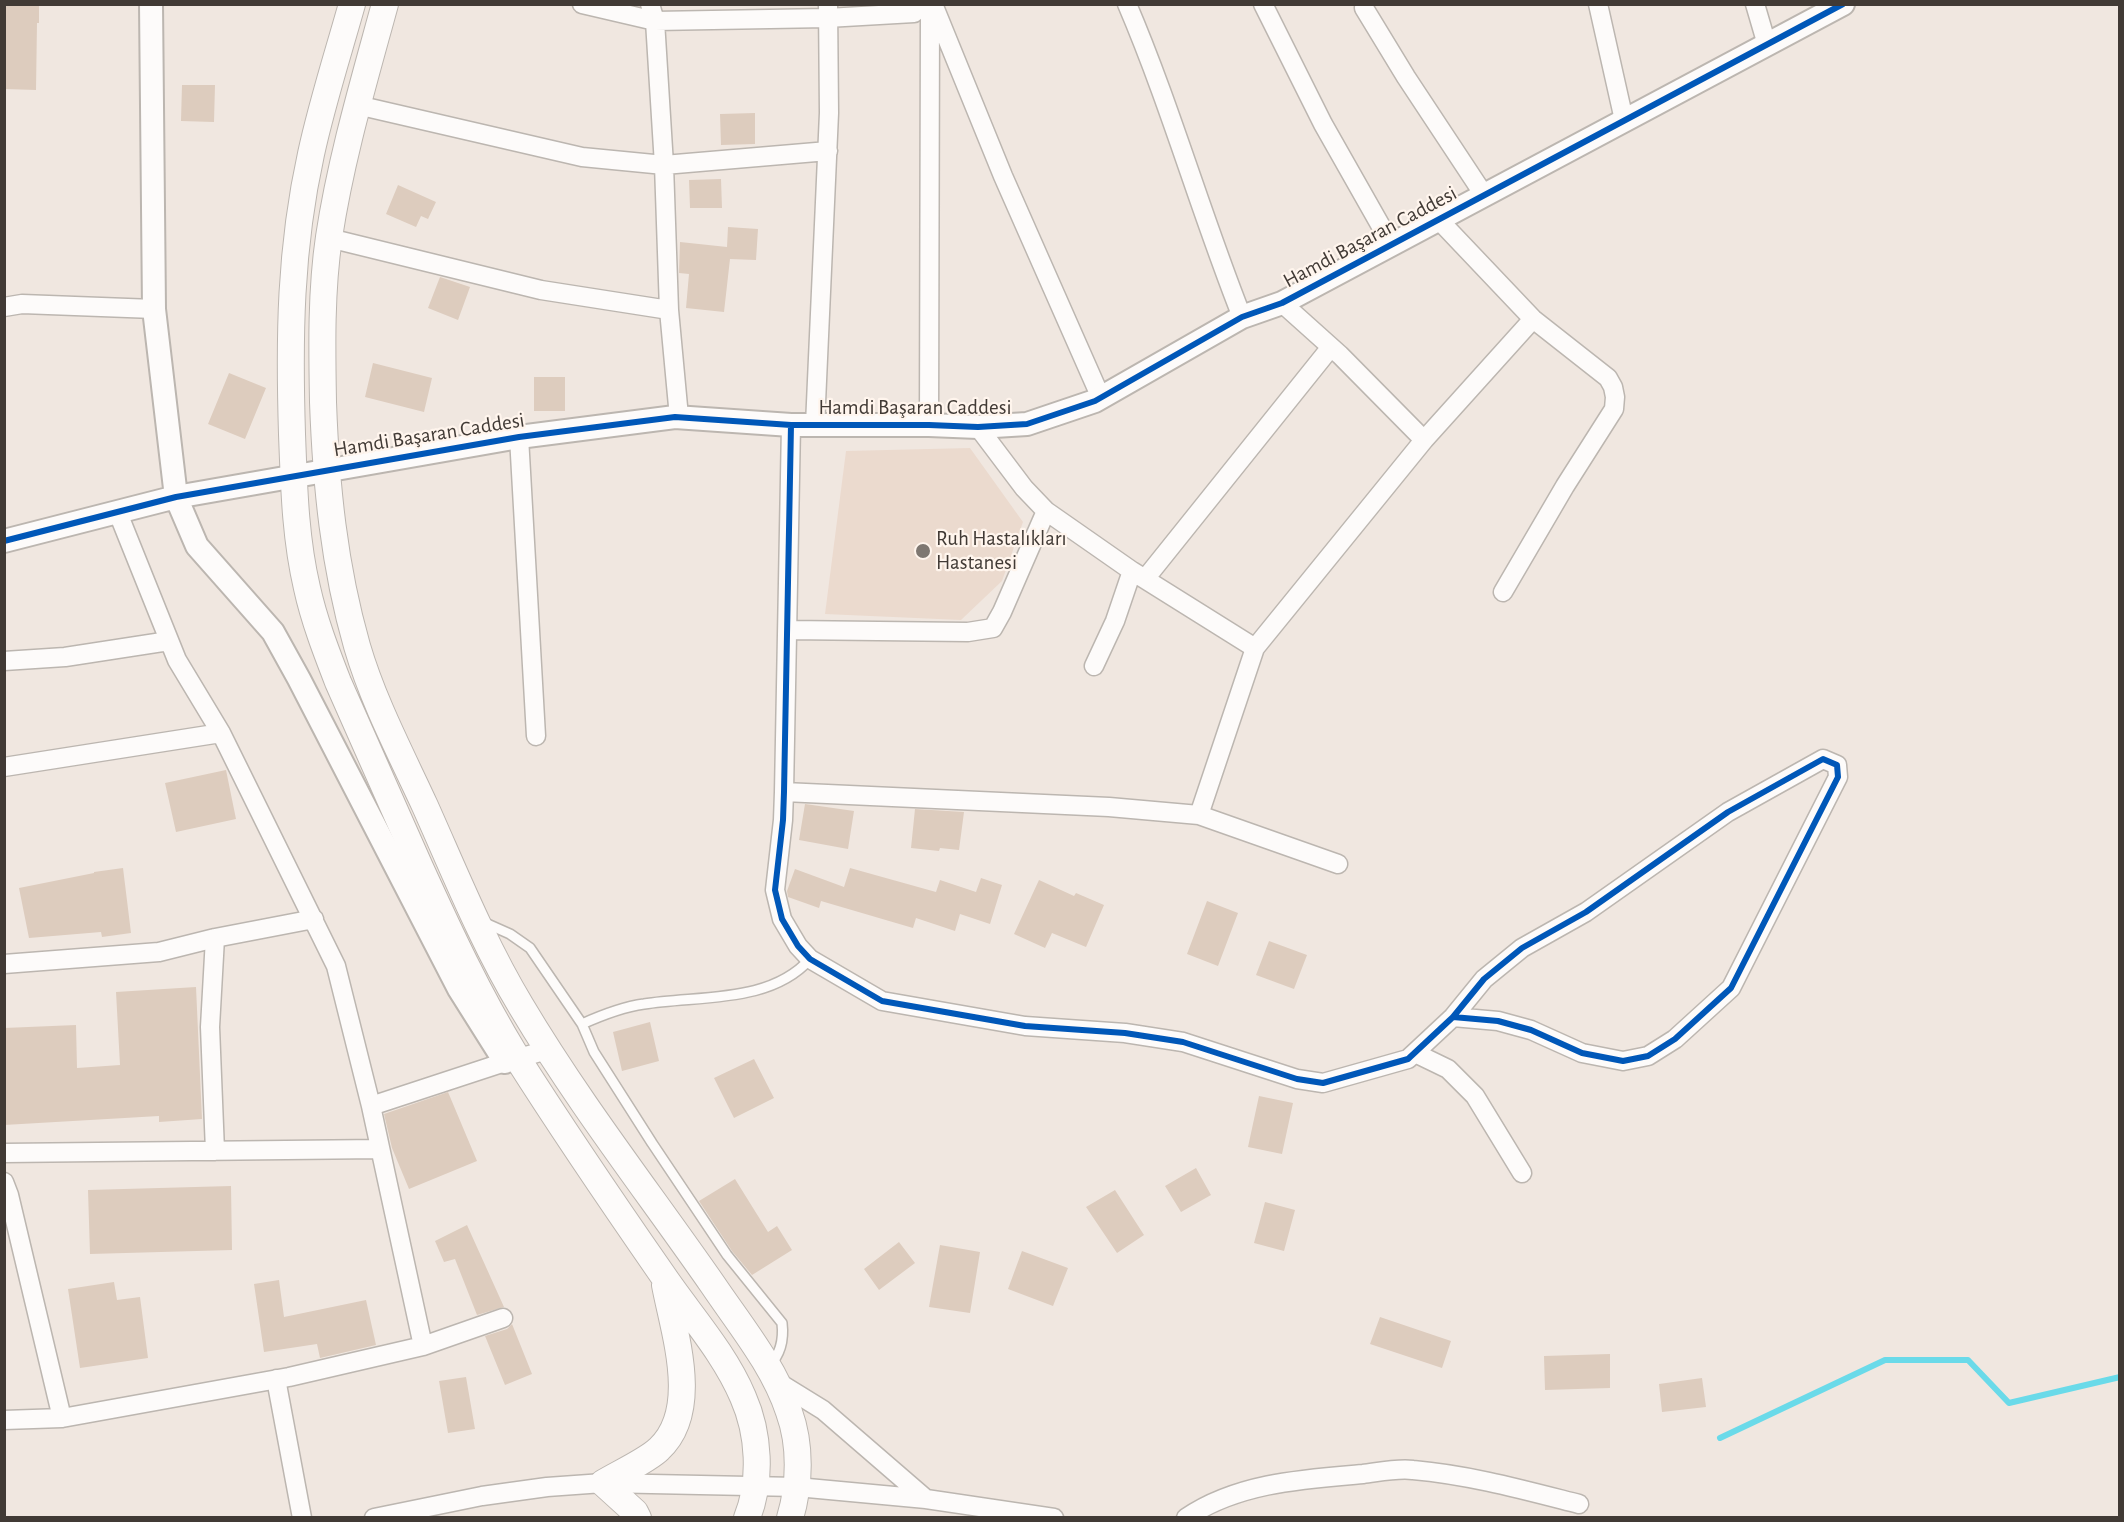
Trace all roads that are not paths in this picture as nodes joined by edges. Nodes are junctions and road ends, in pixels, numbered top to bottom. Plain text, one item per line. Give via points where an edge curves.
1 (150, 4) edge
2 (352, 4) edge
3 (385, 4) edge
4 (582, 4) edge
5 (922, 4) edge
6 (931, 4) edge
7 (1127, 4) edge
8 (1263, 4) edge
9 (1598, 4) edge
10 (1755, 4) edge
11 (1843, 4) edge
12 (1364, 8) dead end
13 (828, 11) edge
14 (754, 12) edge
15 (652, 13) edge
16 (1767, 45) junction
17 (357, 105) junction
18 (1624, 120) junction
19 (828, 151) junction
20 (664, 165) junction
21 (1484, 195) junction
22 (1438, 219) junction
23 (329, 238) junction
24 (1391, 244) junction
25 (1282, 303) junction
26 (4, 307) edge
27 (154, 309) junction
28 (669, 310) junction
29 (1242, 317) junction
30 (1533, 319) junction
31 (1331, 347) junction
32 (1101, 398) junction
33 (679, 417) junction
34 (791, 425) junction
35 (815, 425) junction
36 (929, 425) junction
37 (978, 427) junction
38 (519, 437) junction
39 (1424, 440) junction
40 (326, 469) junction
41 (294, 475) junction
42 (176, 497) junction
43 (1046, 511) junction
44 (118, 513) junction
45 (4, 541) edge
46 (1138, 575) junction
47 (1503, 592) dead end
48 (788, 630) junction
49 (169, 641) junction
50 (1255, 648) junction
51 (4, 661) edge
52 (1094, 666) dead end
53 (221, 733) junction
54 (536, 735) dead end
55 (4, 767) edge
56 (784, 792) junction
57 (1198, 815) junction
58 (1338, 864) dead end
59 (314, 919) junction
60 (476, 920) junction
61 (215, 938) junction
62 (810, 959) junction
63 (4, 964) edge
64 (1453, 1017) junction
65 (582, 1024) junction
66 (548, 1050) junction
67 (1415, 1053) junction
68 (512, 1060) junction
69 (371, 1106) junction
70 (380, 1149) junction
71 (215, 1151) junction
72 (4, 1153) edge
73 (1522, 1173) dead end
74 (6, 1191) edge
75 (663, 1276) junction
76 (502, 1318) dead end
77 (423, 1346) junction
78 (772, 1374) junction
79 (276, 1379) junction
80 (62, 1418) junction
81 (4, 1420) edge
82 (603, 1483) junction
83 (755, 1485) junction
84 (797, 1487) junction
85 (926, 1499) junction
86 (1579, 1504) dead end
87 (988, 1513) edge
88 (302, 1518) edge
89 (374, 1518) edge
90 (638, 1518) edge
91 (747, 1518) edge
92 (790, 1518) edge
93 (1054, 1518) edge
94 (1186, 1518) edge

1 - 27 street
2 - 41 main road via 311,154 298,223 290,344
3 - 17 main road
4 - 15 street
5 - 13 street via 914,13
6 - 32 street
6 - 36 street
7 - 29 street via 1153,65
8 - 24 street via 1323,123
9 - 18 street
10 - 16 street
11 - 16 street, Hamdi Başaran Caddesi
12 - 21 street
13 - 14 street
13 - 19 street
14 - 15 street
15 - 20 street
16 - 18 street, Hamdi Başaran Caddesi
17 - 20 street via 582,157
17 - 23 main road
18 - 21 street, Hamdi Başaran Caddesi
19 - 20 street
19 - 35 street
20 - 28 street
21 - 22 street, Hamdi Başaran Caddesi
22 - 24 street, Hamdi Başaran Caddesi
22 - 30 street
23 - 28 street via 541,290
23 - 40 main road via 322,362
24 - 25 street, Hamdi Başaran Caddesi
25 - 29 street, Hamdi Başaran Caddesi
25 - 31 street
26 - 27 street via 22,304
27 - 42 street
28 - 33 street
29 - 32 street, Hamdi Başaran Caddesi
30 - 39 street
30 - 47 street via 1608,378 1616,397 1608,420
31 - 39 street
31 - 46 street
32 - 37 street, Hamdi Başaran Caddesi via 1027,424
33 - 34 street, Hamdi Başaran Caddesi
33 - 38 street, Hamdi Başaran Caddesi
34 - 35 street, Hamdi Başaran Caddesi
34 - 48 street
35 - 36 street, Hamdi Başaran Caddesi
36 - 37 street, Hamdi Başaran Caddesi
37 - 43 street
38 - 40 street, Hamdi Başaran Caddesi
38 - 54 street
39 - 50 street
40 - 41 street, Hamdi Başaran Caddesi
40 - 60 main road via 342,592 358,652
41 - 42 street, Hamdi Başaran Caddesi
41 - 68 main road via 306,586 319,634 466,970
42 - 44 street, Hamdi Başaran Caddesi
42 - 68 street via 197,546 273,632 459,988
43 - 46 street
43 - 48 street via 993,628 968,632
44 - 45 street, Hamdi Başaran Caddesi
44 - 49 street
46 - 50 street
46 - 52 street
48 - 56 street
49 - 51 street via 64,657
49 - 53 street
50 - 57 street
53 - 55 street
53 - 59 street
56 - 57 street via 1109,807
56 - 62 street via 775,890 782,919
57 - 58 street
59 - 61 street
59 - 69 street via 336,966
60 - 65 lane via 510,934 530,948
60 - 66 main road
61 - 63 street via 159,951
61 - 71 street via 210,1027
62 - 65 lane via 799,971 775,985 735,994 644,1004
62 - 67 street via 882,1001 1025,1026 1125,1033 1184,1042 1297,1079 1323,1083 1408,1059
64 - 64 street via 1484,979 1522,948 1587,912 1728,812 1823,759 1837,765 1838,777 1731,988 1676,1040 1648,1056 1623,1061 1582,1053 1531,1030 1498,1021
64 - 67 street
65 - 78 lane via 594,1052 658,1152 727,1255 782,1323 782,1345
66 - 68 street
66 - 78 main road
67 - 73 street via 1448,1069 1475,1096
68 - 69 street
68 - 75 main road
69 - 70 street
70 - 71 street
70 - 77 street
71 - 72 street
74 - 80 street
75 - 82 main road via 680,1361 683,1397 677,1425 659,1449
75 - 83 main road via 729,1369 744,1398 757,1458
76 - 77 street
77 - 79 street
78 - 84 main road via 790,1413 796,1441
78 - 85 street via 823,1410
79 - 80 street
79 - 88 street
80 - 81 street
82 - 83 street
82 - 89 street via 482,1496
82 - 90 main road
83 - 84 street
83 - 91 main road
84 - 85 street
84 - 92 main road
85 - 87 street
86 - 94 street via 1474,1478 1410,1469 1260,1486 1199,1509
87 - 93 street

